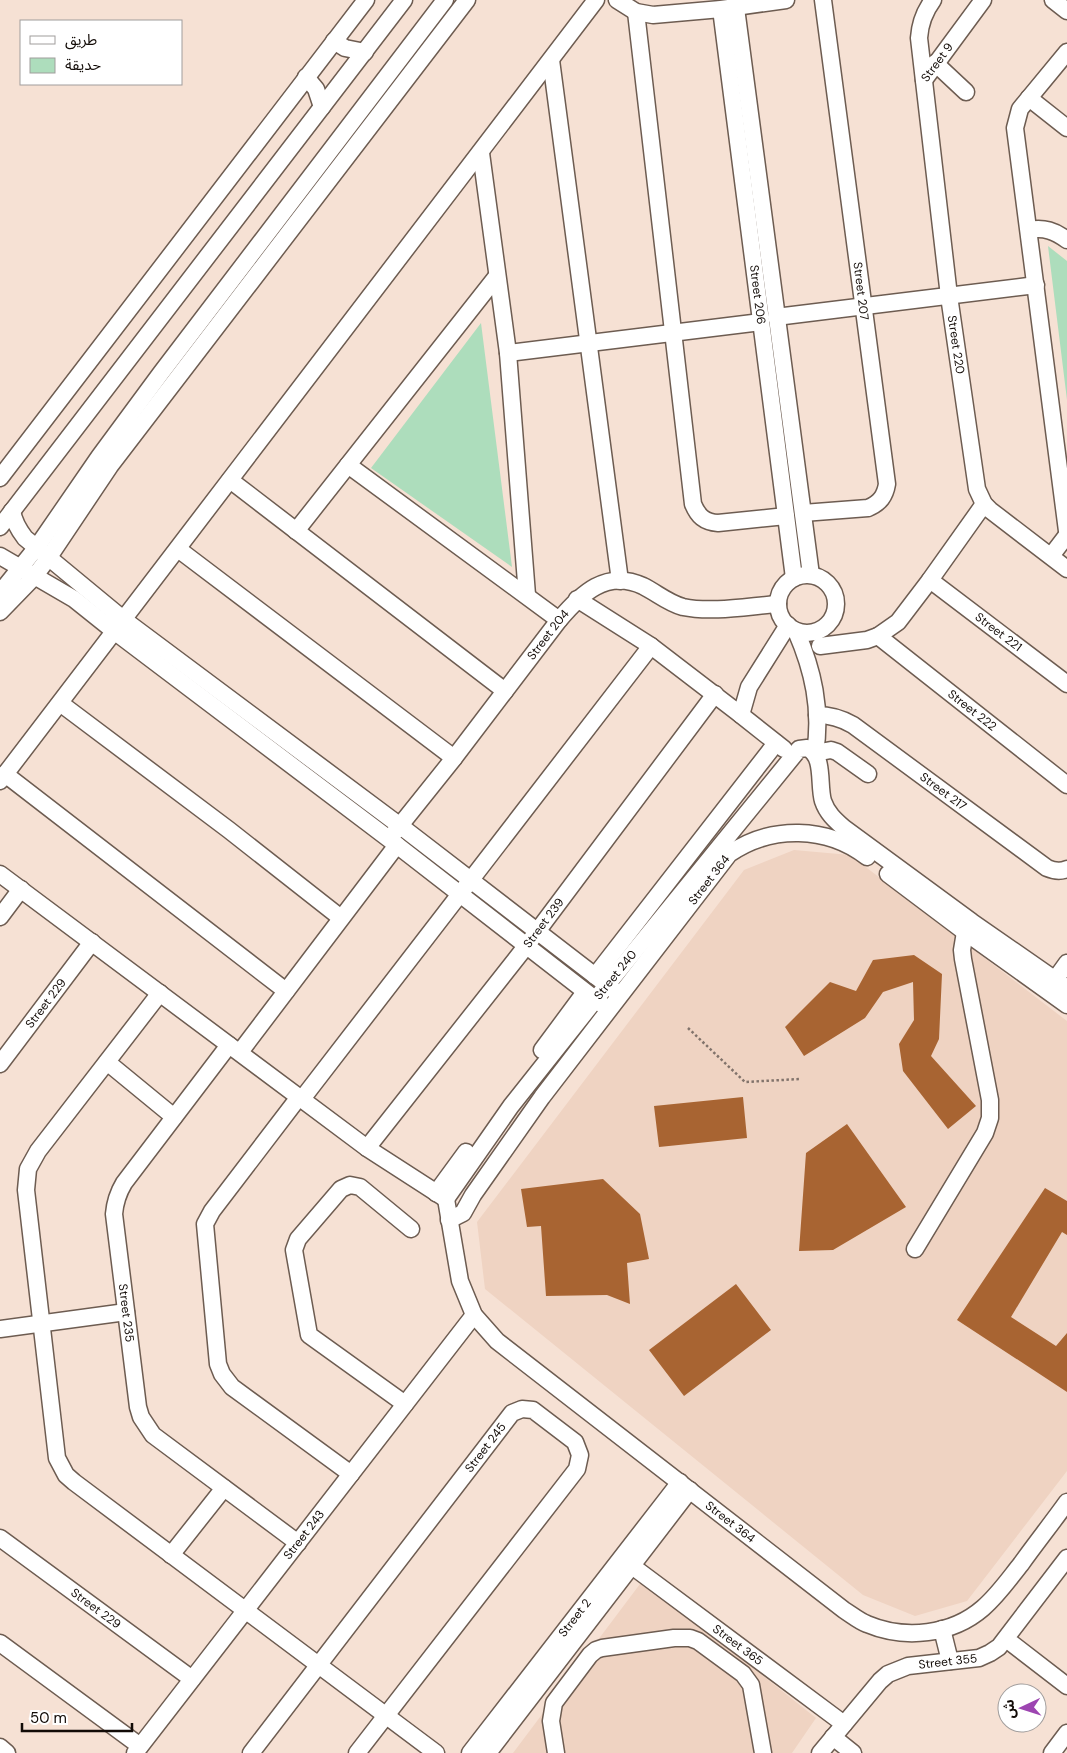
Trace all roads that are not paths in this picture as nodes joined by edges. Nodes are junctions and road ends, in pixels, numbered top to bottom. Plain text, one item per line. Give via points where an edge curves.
1 (366, 0) edge
2 (404, 0) edge
3 (445, 0) edge
4 (467, 0) edge
5 (596, 0) edge
6 (617, 0) edge
7 (786, 0) edge
8 (823, 0) edge
9 (933, 0) edge
10 (983, 0) edge
11 (1053, 0) edge
12 (728, 9) junction
13 (1067, 10) edge
14 (636, 12) junction
15 (334, 41) junction
16 (364, 52) junction
17 (1067, 52) edge
18 (552, 60) junction
19 (935, 63) junction
20 (388, 73) junction
21 (306, 77) junction
22 (924, 80) junction
23 (402, 84) junction
24 (966, 92) dead end
25 (1029, 98) junction
26 (322, 107) junction
27 (1067, 128) edge
28 (480, 153) junction
29 (1029, 230) junction
30 (1067, 240) edge
31 (497, 276) junction
32 (1036, 285) junction
33 (949, 296) junction
34 (863, 306) junction
35 (769, 319) junction
36 (672, 332) junction
37 (588, 343) junction
38 (508, 353) junction
39 (348, 465) junction
40 (0, 478) edge
41 (230, 480) junction
42 (984, 504) junction
43 (12, 511) junction
44 (803, 513) junction
45 (786, 516) junction
46 (0, 527) edge
47 (296, 531) junction
48 (1067, 531) edge
49 (1067, 535) edge
50 (178, 548) junction
51 (43, 552) junction
52 (0, 556) edge
53 (1051, 556) junction
54 (1067, 569) edge
55 (27, 572) junction
56 (811, 575) junction
57 (794, 578) junction
58 (930, 580) junction
59 (620, 581) junction
60 (0, 593) edge
61 (527, 595) junction
62 (577, 599) junction
63 (778, 604) junction
64 (0, 612) edge
65 (559, 620) junction
66 (118, 625) junction
67 (825, 627) junction
68 (792, 628) junction
69 (878, 636) junction
70 (651, 646) junction
71 (820, 646) junction
72 (814, 683) junction
73 (1067, 684) edge
74 (505, 691) junction
75 (715, 694) junction
76 (60, 703) junction
77 (817, 714) junction
78 (741, 715) junction
79 (776, 743) junction
80 (803, 753) junction
81 (454, 758) junction
82 (868, 774) dead end
83 (2, 777) edge
84 (1067, 785) edge
85 (400, 825) junction
86 (393, 842) junction
87 (1067, 869) edge
88 (0, 874) edge
89 (471, 880) junction
90 (21, 890) junction
91 (460, 894) junction
92 (0, 917) edge
93 (341, 918) junction
94 (537, 931) junction
95 (965, 932) junction
96 (92, 942) junction
97 (527, 944) junction
98 (1067, 963) edge
99 (601, 981) junction
100 (1056, 986) edge
101 (286, 990) junction
102 (160, 993) junction
103 (590, 996) junction
104 (622, 996) junction
105 (1067, 1005) edge
106 (610, 1010) junction
107 (234, 1049) junction
108 (107, 1062) junction
109 (0, 1064) edge
110 (300, 1098) junction
111 (174, 1117) junction
112 (367, 1148) junction
113 (441, 1196) junction
114 (449, 1220) junction
115 (411, 1229) dead end
116 (915, 1249) dead end
117 (126, 1312) junction
118 (474, 1315) junction
119 (41, 1324) junction
120 (0, 1329) edge
121 (405, 1404) junction
122 (351, 1474) junction
123 (685, 1486) junction
124 (224, 1488) junction
125 (1067, 1502) edge
126 (0, 1538) edge
127 (298, 1543) junction
128 (171, 1555) junction
129 (1067, 1558) edge
130 (632, 1566) junction
131 (246, 1610) junction
132 (942, 1629) junction
133 (1006, 1639) junction
134 (0, 1643) edge
135 (950, 1661) junction
136 (318, 1665) junction
137 (192, 1679) junction
138 (1067, 1686) edge
139 (386, 1716) junction
140 (844, 1724) junction
141 (1067, 1733) edge
142 (833, 1737) junction
143 (0, 1747) edge
144 (138, 1750) edge
145 (7, 1753) edge
146 (251, 1753) edge
147 (357, 1753) edge
148 (436, 1753) edge
149 (470, 1753) edge
150 (488, 1753) edge
151 (556, 1753) edge
152 (763, 1753) edge
153 (820, 1753) edge
154 (853, 1753) edge
155 (1052, 1753) edge

1 - 15 street
2 - 16 street
3 - 20 street
4 - 23 street
5 - 18 street
6 - 14 street
7 - 12 street
8 - 34 street, Street 207
9 - 22 street, Street 9 via 922,16 920,27
10 - 19 street, Street 9
11 - 13 street
12 - 14 street via 653,15
12 - 35 street, Street 206
14 - 36 street
15 - 16 street via 351,50
15 - 21 street
16 - 26 street
17 - 25 street
18 - 28 street
18 - 37 street
19 - 22 street, Street 9
19 - 24 street
20 - 23 street
20 - 51 street via 99,457
21 - 26 street via 316,89
21 - 40 street
22 - 33 street, Street 220
23 - 51 street
25 - 27 street
25 - 29 street via 1020,109 1014,128
26 - 43 street
28 - 31 street
28 - 41 street
29 - 30 street via 1051,230
29 - 32 street
31 - 38 street
31 - 39 street
32 - 33 street
32 - 48 street
33 - 34 street
33 - 42 street, Street 220 via 976,489
34 - 35 street
34 - 44 street, Street 207 via 886,492 882,499 868,508
35 - 36 street
35 - 44 street, Street 206
35 - 45 street, Street 206
36 - 37 street
36 - 45 street via 696,512 709,522 718,523
37 - 38 street
37 - 59 street
38 - 61 street
39 - 47 street
39 - 61 street
41 - 47 street
41 - 50 street
42 - 53 street
42 - 58 street
43 - 46 street
43 - 51 street via 18,530
44 - 56 street, Street 206
45 - 57 street, Street 206
47 - 74 street
49 - 53 street
50 - 66 street
50 - 81 street
51 - 55 street
51 - 66 street
52 - 55 street
53 - 54 street
55 - 60 street
55 - 64 street
55 - 66 street
56 - 57 street
56 - 67 street via 820,577 834,591 836,611
57 - 63 street via 780,593
58 - 69 street via 898,622
58 - 73 street, Street 221
59 - 62 street, Street 204 via 592,588
59 - 63 street, Street 204 via 643,586 670,602 694,609
61 - 65 street
62 - 65 street, Street 204
62 - 70 street
63 - 68 street via 782,618
65 - 74 street, Street 204
66 - 76 street
66 - 85 street
66 - 86 street
67 - 68 street via 806,633
67 - 71 street
68 - 72 street via 810,665
68 - 78 street via 749,687
69 - 71 street via 855,643
69 - 84 street, Street 222
70 - 75 street
70 - 89 street
71 - 72 street
72 - 77 street
74 - 81 street, Street 204
75 - 78 street
75 - 94 street, Street 239
76 - 83 street
76 - 93 street
77 - 80 street via 818,734
77 - 87 street, Street 217 via 842,718 854,725 1047,868
78 - 79 street
79 - 80 street
79 - 99 street
80 - 82 street via 838,752
80 - 99 street, Street 240
80 - 100 street, Street 364 via 818,759 824,802 829,814 844,828
81 - 85 street, Street 204
83 - 101 street
85 - 86 street, Street 204
85 - 89 street
86 - 91 street
86 - 93 street, Street 204
88 - 90 street
89 - 91 street
89 - 94 street
90 - 92 street
90 - 96 street
91 - 97 street
91 - 110 street
93 - 101 street, Street 235
94 - 97 street, Street 239
94 - 99 street
95 - 100 street, Street 364
95 - 104 street, Street 364 via 858,850 820,835 779,834 740,846 730,854
95 - 116 street via 963,959 990,1100 990,1118 985,1133
96 - 102 street
96 - 109 street, Street 229
97 - 103 street
97 - 112 street, Street 239
98 - 100 street
99 - 103 street, Street 240
99 - 104 street
100 - 105 street, Street 364
101 - 107 street, Street 235
102 - 107 street
102 - 108 street
103 - 106 street
103 - 113 street, Street 240
104 - 106 street, Street 364
106 - 114 street, Street 364 via 542,1098 463,1213
107 - 110 street
107 - 111 street, Street 235
108 - 111 street
108 - 119 street via 38,1151 28,1170 26,1190
110 - 112 street
110 - 122 street via 205,1224 218,1364 226,1382 232,1387
111 - 117 street, Street 235 via 124,1183 115,1203
112 - 113 street
113 - 114 street, Street 364
114 - 118 street, Street 364 via 460,1281
115 - 121 street via 360,1187 350,1185 341,1189 298,1239 294,1250 309,1335
117 - 119 street
117 - 124 street, Street 235 via 138,1407 146,1426 153,1435
118 - 121 street, Street 243
118 - 123 street, Street 364 via 497,1341
119 - 120 street
119 - 128 street via 60,1467 74,1482
121 - 122 street, Street 243
122 - 127 street, Street 243
123 - 130 street, Street 2
123 - 132 street, Street 364 via 866,1624 891,1632 917,1634
123 - 149 street, Street 2
124 - 127 street, Street 235
124 - 128 street
125 - 132 street, Street 364 via 999,1593 964,1621
126 - 137 street, Street 229
127 - 131 street, Street 243
128 - 131 street
129 - 133 street, Street 355
130 - 140 street, Street 365
130 - 150 street, Street 2
131 - 136 street
131 - 137 street, Street 243
132 - 135 street
133 - 135 street, Street 355 via 984,1656
133 - 138 street
134 - 144 street
135 - 140 street, Street 355 via 908,1666 888,1674
136 - 139 street
136 - 139 street, Street 245 via 512,1413 522,1409 533,1410 575,1442 580,1455 576,1469
136 - 146 street, Street 245
137 - 144 street, Street 243
139 - 147 street, Street 245
139 - 148 street
140 - 142 street, Street 355
141 - 155 street
142 - 153 street, Street 355
142 - 154 street
143 - 145 street
151 - 152 street via 551,1720 554,1703 590,1655 602,1648 683,1637 698,1641 748,1679

